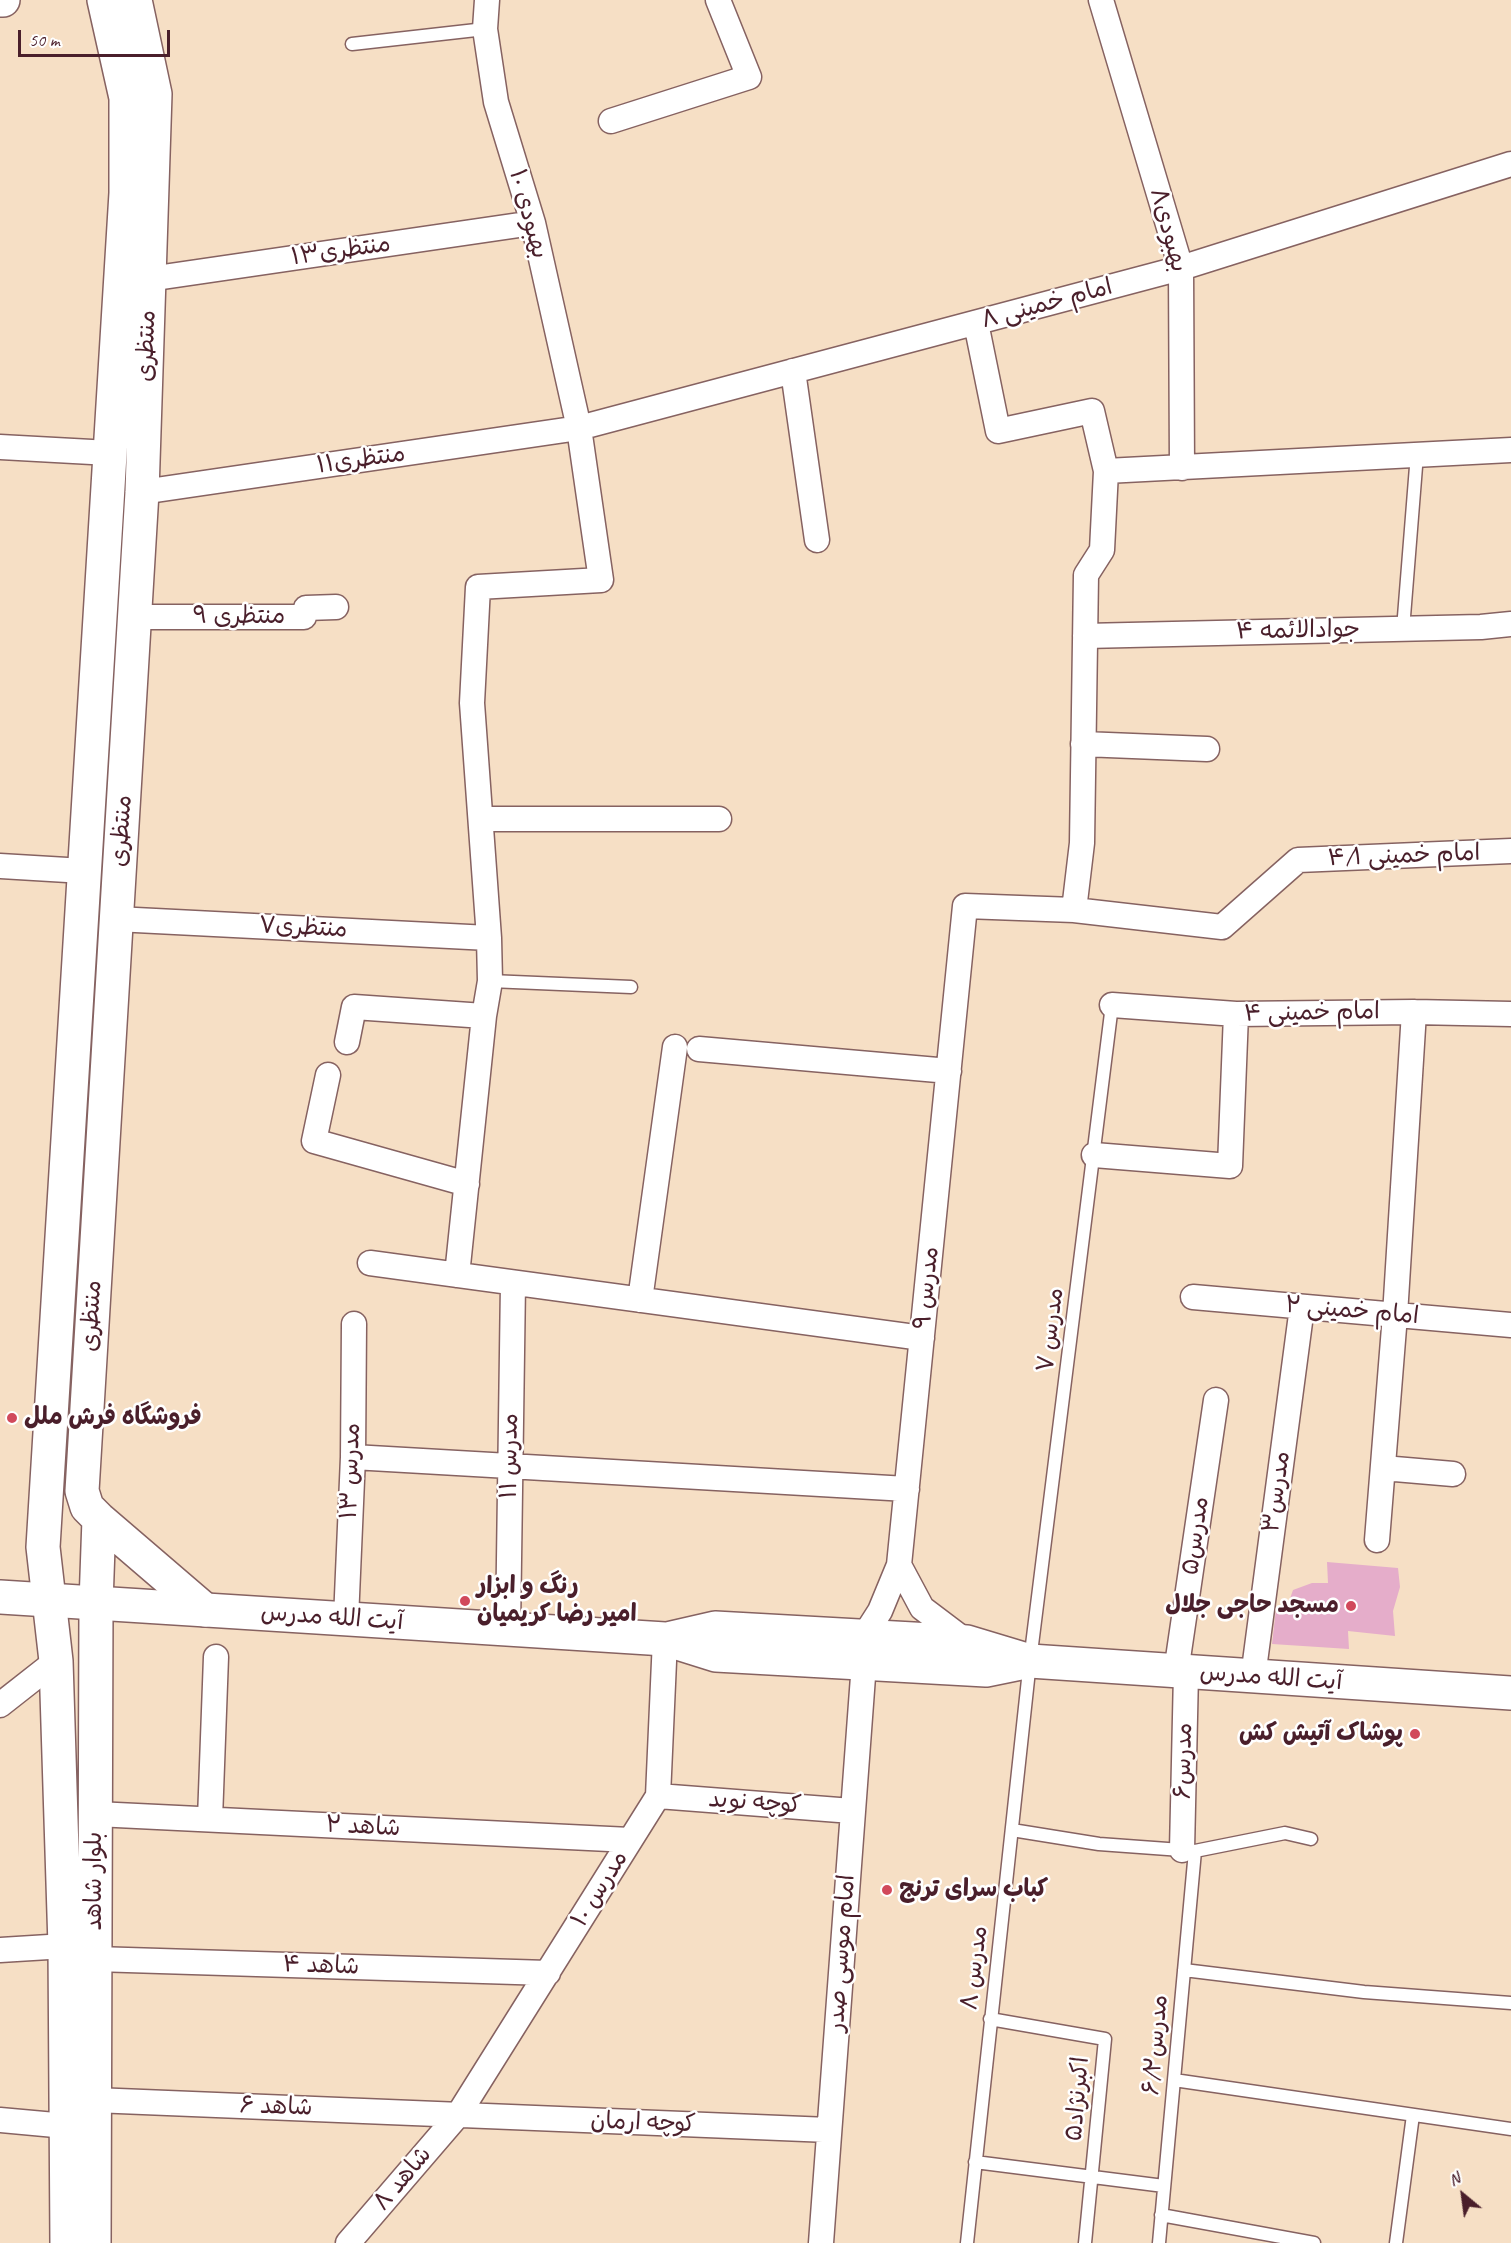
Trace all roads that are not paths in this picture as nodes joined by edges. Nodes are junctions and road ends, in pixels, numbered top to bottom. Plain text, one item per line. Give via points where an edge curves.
1 (104, 0) edge
2 (135, 0) edge
3 (487, 0) edge
4 (718, 0) edge
5 (1101, 0) edge
6 (485, 29) junction
7 (352, 44) dead end
8 (611, 121) dead end
9 (1511, 164) edge
10 (139, 194) junction
11 (533, 224) junction
12 (1181, 268) junction
13 (149, 279) junction
14 (976, 323) junction
15 (793, 371) junction
16 (579, 428) junction
17 (0, 447) edge
18 (1511, 450) edge
19 (110, 453) junction
20 (1417, 454) junction
21 (1182, 468) junction
22 (1106, 471) junction
23 (142, 492) junction
24 (817, 540) dead end
25 (336, 608) dead end
26 (135, 617) junction
27 (1511, 624) edge
28 (1403, 629) junction
29 (1085, 636) junction
30 (1083, 744) junction
31 (1207, 749) dead end
32 (482, 819) junction
33 (719, 819) dead end
34 (1511, 851) edge
35 (0, 866) edge
36 (84, 871) junction
37 (1074, 909) junction
38 (116, 919) junction
39 (489, 938) junction
40 (490, 981) junction
41 (631, 987) dead end
42 (1112, 1005) joint
43 (1414, 1011) junction
44 (1236, 1014) junction
45 (1511, 1014) edge
46 (484, 1016) junction
47 (347, 1042) dead end
48 (675, 1047) dead end
49 (699, 1049) dead end
50 (949, 1071) junction
51 (328, 1076) dead end
52 (1094, 1155) junction
53 (467, 1184) junction
54 (370, 1263) dead end
55 (457, 1275) junction
56 (513, 1282) junction
57 (1193, 1298) dead end
58 (640, 1300) junction
59 (1302, 1307) junction
60 (1395, 1315) junction
61 (354, 1324) dead end
62 (1511, 1325) edge
63 (922, 1338) junction
64 (53, 1380) junction
65 (88, 1382) junction
66 (1216, 1400) dead end
67 (353, 1458) junction
68 (509, 1466) junction
69 (1383, 1468) junction
70 (1453, 1474) dead end
71 (907, 1489) junction
72 (99, 1520) junction
73 (1377, 1540) dead end
74 (899, 1565) junction
75 (0, 1597) edge
76 (48, 1600) junction
77 (96, 1603) junction
78 (205, 1610) junction
79 (346, 1619) junction
80 (508, 1629) junction
81 (665, 1639) junction
82 (968, 1642) junction
83 (864, 1650) junction
84 (216, 1657) dead end
85 (56, 1661) junction
86 (1030, 1662) junction
87 (1181, 1672) junction
88 (1253, 1677) junction
89 (1511, 1693) edge
90 (0, 1705) edge
91 (658, 1796) junction
92 (852, 1810) junction
93 (96, 1814) junction
94 (210, 1819) junction
95 (1012, 1830) junction
96 (1311, 1839) dead end
97 (630, 1840) junction
98 (1189, 1850) junction
99 (65, 1946) junction
100 (0, 1950) edge
101 (95, 1959) junction
102 (1184, 1970) junction
103 (548, 1973) junction
104 (1511, 2003) edge
105 (990, 2019) junction
106 (1174, 2080) junction
107 (94, 2100) junction
108 (458, 2115) junction
109 (1413, 2115) junction
110 (0, 2120) edge
111 (66, 2126) junction
112 (1511, 2129) edge
113 (829, 2130) junction
114 (975, 2162) junction
115 (1092, 2176) junction
116 (1164, 2186) junction
117 (1161, 2215) junction
118 (67, 2243) edge
119 (94, 2243) edge
120 (348, 2243) edge
121 (821, 2243) edge
122 (967, 2243) edge
123 (1086, 2243) edge
124 (1159, 2243) edge
125 (1311, 2243) edge
126 (1396, 2243) edge

1 - 10 street, منتظری via 126,98
2 - 10 street, منتظری via 155,94
3 - 6 street, بهبودی ۱۰
4 - 8 street via 749,77
5 - 12 street, بهبودی۸
6 - 7 lane
6 - 11 street, بهبودی ۱۰ via 495,102
9 - 12 street, امام خمینی ۸
10 - 13 street, منتظری
10 - 19 street, منتظری
11 - 13 street, منتظری۱۳
11 - 16 street, بهبودی ۱۰
12 - 14 street, امام خمینی ۸
12 - 21 street, بهبودی۸
13 - 23 street, منتظری
14 - 15 street, امام خمینی ۸
14 - 22 street via 998,430 1092,411
15 - 16 street, امام خمینی ۸
15 - 24 street
16 - 23 street, منتظری۱۱
16 - 32 street, بهبودی ۱۰ via 602,580 478,587 472,703
17 - 19 street
18 - 20 street
19 - 36 street, منتظری
20 - 21 street
20 - 28 lane
21 - 22 street
22 - 29 street via 1102,550 1086,575
23 - 26 street, منتظری
25 - 26 street, منتظری ۹ via 306,608 304,617
26 - 38 street, منتظری
27 - 28 street, جوادالائمه ۴
28 - 29 street, جوادالائمه ۴
29 - 30 street
30 - 31 street
30 - 37 street via 1082,843
32 - 33 street
32 - 39 street
34 - 37 street, امام خمینی ۴/۱ via 1298,860 1222,927
35 - 36 street
36 - 64 street, منتظری
37 - 50 street, مدرس ۹ via 965,906
38 - 39 street, منتظری۷
38 - 65 street, منتظری
39 - 40 street
40 - 41 lane
40 - 46 street
42 - 44 street, امام خمینی ۴
42 - 52 lane, مدرس ۷
43 - 44 street, امام خمینی ۴
43 - 45 street, امام خمینی ۴
43 - 60 street
44 - 52 street via 1230,1166
46 - 47 street via 354,1007
46 - 53 street
48 - 58 street
49 - 50 street
50 - 63 street, مدرس ۹
51 - 53 street via 314,1141
52 - 86 lane, مدرس ۷
53 - 55 street
54 - 55 street
55 - 56 street
56 - 58 street
56 - 68 street, مدرس ۱۱
57 - 59 street, امام خمینی ۲
58 - 63 street
59 - 60 street, امام خمینی ۲
59 - 88 street, مدرس۳
60 - 62 street, امام خمینی ۲
60 - 69 street
61 - 67 street, مدرس ۱۳
63 - 71 street, مدرس ۹
64 - 65 street
64 - 76 street, منتظری via 43,1547
65 - 72 street, منتظری via 82,1491 87,1507
66 - 87 street, مدرس۵
67 - 68 street
67 - 79 street, مدرس ۱۳
68 - 71 street
68 - 80 street, مدرس ۱۱
69 - 70 street
69 - 73 street
71 - 74 street, مدرس ۹
72 - 77 street, بلوار شاهد
72 - 78 street, منتظری
74 - 82 street via 922,1608
74 - 83 street, مدرس ۹
75 - 76 street, آیت الله مدرس
76 - 77 street, آیت الله مدرس
76 - 85 street, بلوار شاهد
77 - 78 street, آیت الله مدرس
77 - 93 street, بلوار شاهد
78 - 79 street, آیت الله مدرس
79 - 80 street, آیت الله مدرس
80 - 81 street, آیت الله مدرس
81 - 83 street, آیت الله مدرس via 716,1655
81 - 91 street, مدرس ۱۰
82 - 83 street, آیت الله مدرس
82 - 86 street, آیت الله مدرس
83 - 86 street, آیت الله مدرس via 986,1670
83 - 92 street, امام موسی صدر
84 - 94 street
85 - 90 street
85 - 99 street, بلوار شاهد
86 - 87 street, آیت الله مدرس
86 - 95 lane, مدرس ۸
87 - 88 street, آیت الله مدرس
87 - 98 street, مدرس۶
88 - 89 street, آیت الله مدرس
91 - 92 street, کوچه نوید
91 - 97 street, مدرس ۱۰
92 - 113 street, امام موسی صدر
93 - 94 street, شاهد ۲
93 - 101 street, بلوار شاهد
94 - 97 street, شاهد ۲
95 - 98 lane via 1100,1844
95 - 105 lane, مدرس ۸
96 - 98 lane via 1285,1833
97 - 103 street, مدرس ۱۰
98 - 102 lane, مدرس۶/۲
99 - 100 street
99 - 111 street, بلوار شاهد
101 - 103 street, شاهد ۴
101 - 107 street, بلوار شاهد
102 - 104 lane via 1364,1992
102 - 106 lane, مدرس۶/۲
103 - 108 street, مدرس ۱۰
105 - 114 lane, مدرس ۸
105 - 115 lane, اکبرنژاد۵ via 1105,2039
106 - 109 lane
106 - 116 lane, مدرس۶/۲
107 - 108 street, شاهد ۶
107 - 119 street, بلوار شاهد
108 - 113 street, کوچه ارمان
108 - 120 street, شاهد ۸
109 - 112 lane
109 - 126 lane
110 - 111 street
111 - 118 street, بلوار شاهد
113 - 121 street, امام موسی صدر
114 - 115 lane
114 - 122 lane, مدرس ۸
115 - 116 lane
115 - 123 lane, اکبرنژاد۵
116 - 117 lane, مدرس۶/۲
117 - 124 lane, مدرس۶/۲
117 - 125 lane

